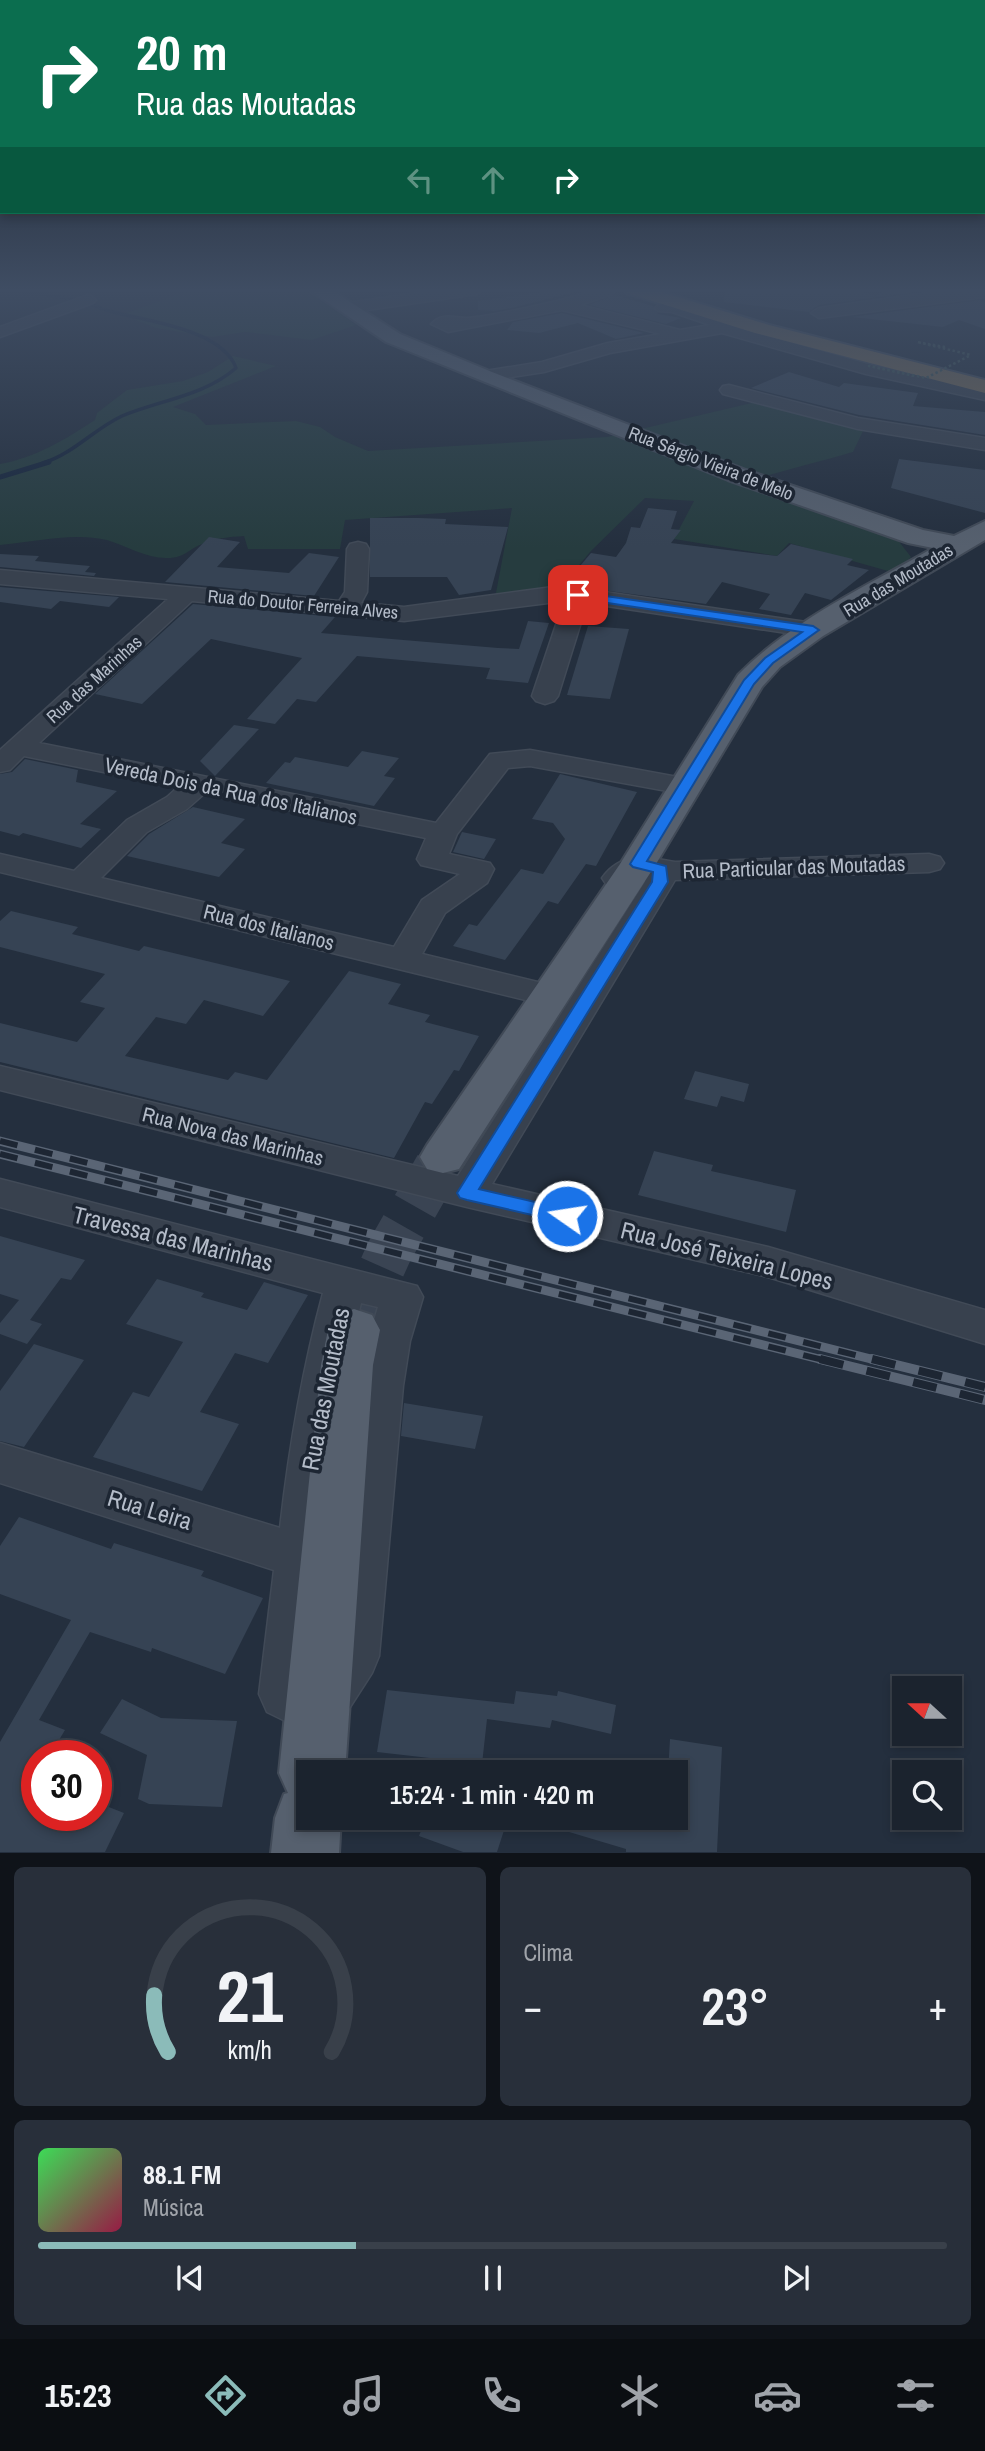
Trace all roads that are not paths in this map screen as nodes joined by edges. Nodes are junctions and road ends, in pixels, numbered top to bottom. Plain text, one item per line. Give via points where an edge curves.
1 (488, 375) edge
2 (898, 375) edge
3 (940, 375) edge
4 (967, 375) edge
5 (485, 376) joint
6 (985, 380) edge
7 (985, 387) edge
8 (729, 390) dead end
9 (985, 395) edge
10 (985, 444) edge
11 (985, 530) edge
12 (932, 544) junction
13 (358, 549) dead end
14 (0, 577) edge
15 (187, 594) junction
16 (578, 595) junction
17 (346, 609) junction
18 (813, 630) junction
19 (545, 696) dead end
20 (10, 755) edge
21 (197, 785) junction
22 (684, 786) junction
23 (443, 833) junction
24 (0, 863) edge
25 (929, 863) dead end
26 (649, 866) junction
27 (80, 882) junction
28 (403, 960) junction
29 (538, 992) junction
30 (0, 1078) edge
31 (443, 1157) tunnel mouth
32 (410, 1179) junction
33 (0, 1193) edge
34 (467, 1193) junction
35 (350, 1306) junction
36 (985, 1327) edge
37 (0, 1463) edge
38 (300, 1556) junction
39 (317, 1711) junction
40 (313, 1760) edge
41 (307, 1830) edge
42 (305, 1853) edge

1 - 5 street
2 - 9 street
3 - 7 highway
4 - 6 highway
5 - 12 main road, Rua Sérgio Vieira de Melo via 737,475
8 - 10 street via 858,423
11 - 12 main road, Rua das Moutadas
12 - 18 main road, Rua das Moutadas
13 - 17 street via 356,593
14 - 15 street, Rua do Doutor Ferreira Alves
15 - 17 street, Rua do Doutor Ferreira Alves
15 - 20 street, Rua das Marinhas
16 - 17 street, Rua do Doutor Ferreira Alves via 553,594 404,614
16 - 18 street, Rua do Doutor Ferreira Alves
16 - 19 street
18 - 22 main road, Rua das Moutadas via 769,661 749,682
20 - 21 street, Vereda Dois da Rua dos Italianos
21 - 23 street, Vereda Dois da Rua dos Italianos
21 - 27 street via 177,803 137,826
22 - 23 street via 530,758 500,760
22 - 26 main road, Rua das Moutadas
23 - 28 street via 432,859 479,869 476,877 433,907
24 - 27 street, Rua dos Italianos
25 - 26 street, Rua Particular das Moutadas
26 - 29 street, Rua das Moutadas via 619,874
26 - 31 main road, Rua das Moutadas
26 - 34 street, Rua das Moutadas via 660,882
27 - 28 street, Rua dos Italianos
28 - 29 street, Rua dos Italianos
29 - 32 street, Rua das Moutadas
30 - 32 street, Rua Nova das Marinhas
32 - 34 street, Rua Nova das Marinhas
33 - 35 street, Travessa das Marinhas
34 - 36 street, Rua José Teixeira Lopes via 768,1262
35 - 38 street, Rua das Moutadas via 327,1356
35 - 39 main road, Rua das Moutadas
37 - 38 street, Rua Leira
38 - 39 street, Rua das Moutadas via 285,1694
39 - 40 main road, Rua das Moutadas
41 - 42 main road

